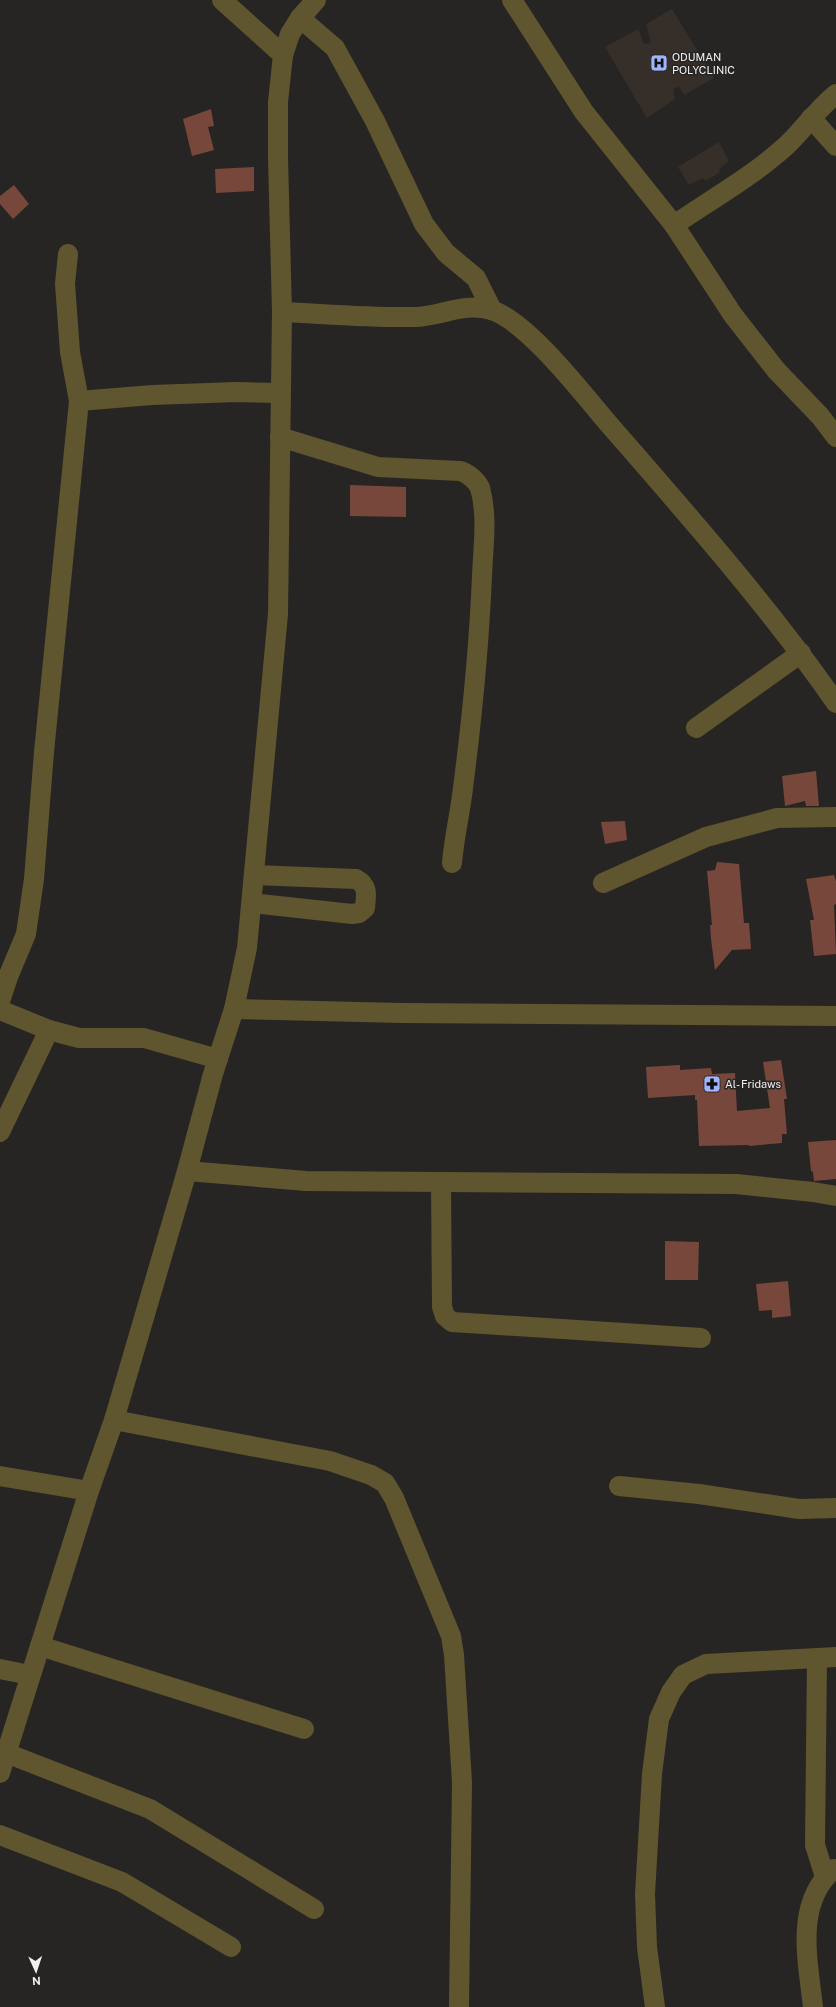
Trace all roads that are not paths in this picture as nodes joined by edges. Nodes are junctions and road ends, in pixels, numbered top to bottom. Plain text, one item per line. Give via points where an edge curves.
1 (222, 0) edge
2 (316, 0) edge
3 (512, 0) edge
4 (300, 18) junction
5 (283, 55) junction
6 (836, 94) edge
7 (811, 118) junction
8 (836, 146) edge
9 (674, 225) junction
10 (68, 254) dead end
11 (492, 310) junction
12 (282, 312) junction
13 (281, 393) junction
14 (79, 401) junction
15 (280, 437) junction
16 (836, 437) edge
17 (801, 653) junction
18 (836, 703) edge
19 (696, 728) dead end
20 (836, 817) edge
21 (452, 864) dead end
22 (254, 875) junction
23 (308, 877) junction
24 (603, 883) dead end
25 (252, 903) junction
26 (306, 908) junction
27 (0, 1001) edge
28 (234, 1009) junction
29 (0, 1010) edge
30 (836, 1016) edge
31 (49, 1030) junction
32 (218, 1059) junction
33 (0, 1132) edge
34 (187, 1171) junction
35 (441, 1183) junction
36 (836, 1196) edge
37 (702, 1338) dead end
38 (114, 1420) junction
39 (0, 1476) edge
40 (619, 1486) dead end
41 (89, 1490) junction
42 (836, 1508) edge
43 (40, 1646) junction
44 (827, 1658) edge
45 (0, 1669) edge
46 (30, 1675) junction
47 (304, 1729) dead end
48 (6, 1753) junction
49 (0, 1773) edge
50 (0, 1835) edge
51 (830, 1872) edge
52 (314, 1909) dead end
53 (231, 1947) dead end
54 (459, 2007) edge
55 (656, 2007) edge
56 (813, 2007) edge

1 - 5 street
2 - 4 street
3 - 9 street via 584,112
4 - 5 street via 290,34
4 - 11 street via 335,48 375,121 424,224 446,253 476,278
5 - 12 street via 278,102
6 - 7 street
7 - 8 street
7 - 9 street via 788,144 757,170
9 - 16 street via 733,315 776,370 820,416
10 - 14 street via 65,284 70,352
11 - 12 street via 468,306 418,317
11 - 17 street via 513,322 545,351 698,527
12 - 13 street
13 - 14 street via 183,394
13 - 15 street
14 - 27 street via 34,879 26,934
15 - 21 street via 378,467 466,472 479,487 484,511 479,633 470,734
15 - 22 street via 278,614
17 - 18 street
17 - 19 street
20 - 24 street via 777,818 706,837
22 - 23 street
22 - 25 street
23 - 26 street
23 - 26 street via 356,879 364,883 367,889 365,908 359,913
25 - 26 street
25 - 28 street via 247,948
28 - 30 street via 402,1014
28 - 32 street
29 - 31 street
31 - 32 street via 79,1038 144,1038
31 - 33 street
32 - 34 street
34 - 35 street via 284,1180
34 - 38 street
35 - 36 street via 736,1184
35 - 37 street via 442,1307 445,1316 452,1322
38 - 41 street
38 - 54 street via 330,1461 372,1475 385,1483 394,1498 451,1636 454,1655 462,1782
39 - 41 street
40 - 42 street via 699,1494 799,1509
41 - 43 street
43 - 46 street
43 - 47 street
44 - 51 street via 815,1845
44 - 55 street via 706,1664 683,1675 671,1692 659,1719 652,1774 645,1894 647,1946
45 - 46 street
46 - 48 street
48 - 49 street
48 - 52 street via 150,1809
50 - 53 street via 122,1882
51 - 56 street via 817,1887 812,1899 807,1933

